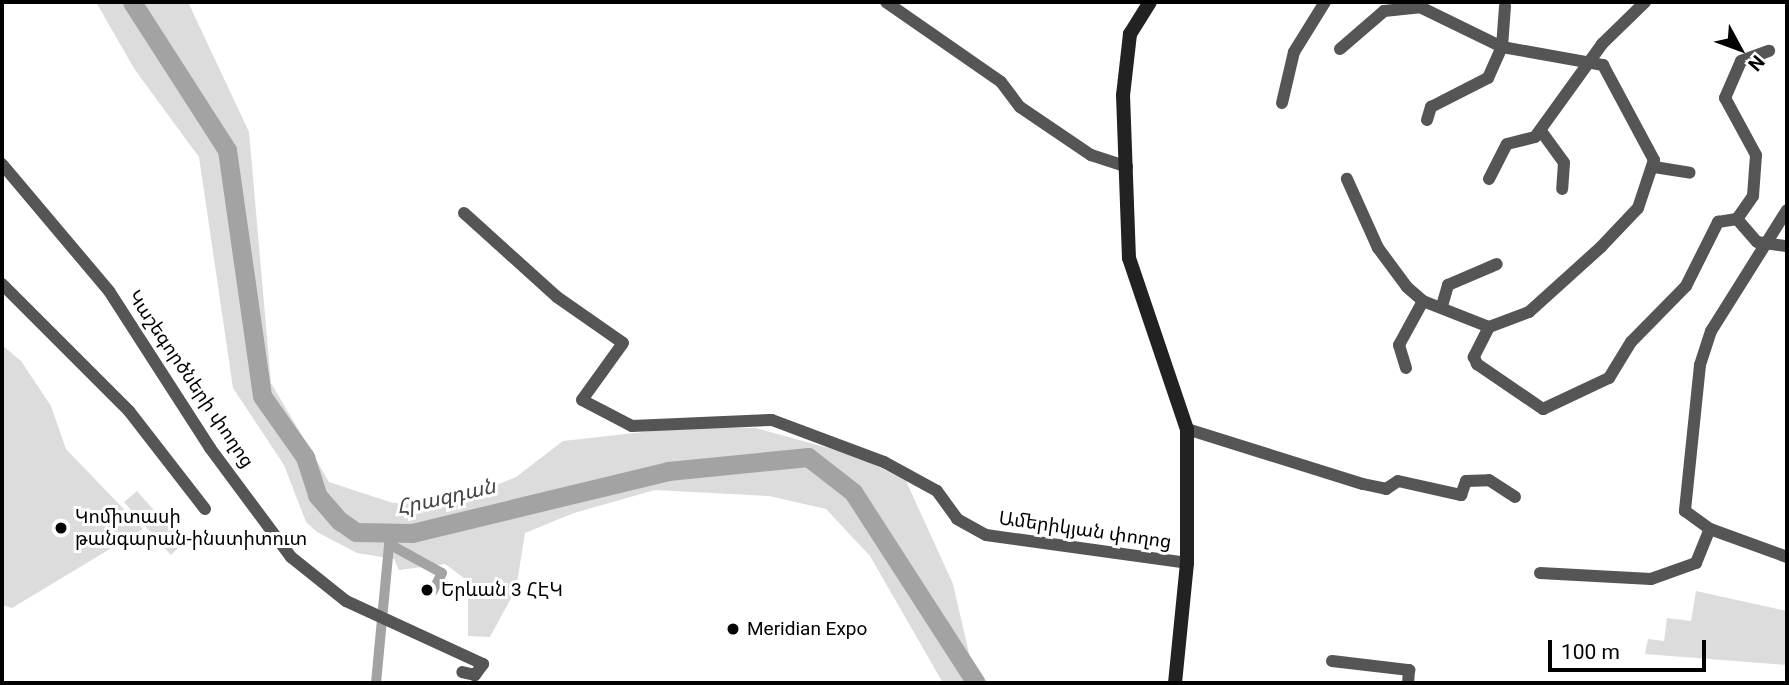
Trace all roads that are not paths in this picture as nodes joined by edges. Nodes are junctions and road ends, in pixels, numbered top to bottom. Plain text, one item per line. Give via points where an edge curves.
1 (886, 2) edge
2 (1150, 2) edge
3 (1325, 2) edge
4 (1645, 2) edge
5 (1505, 6) dead end
6 (1502, 47) junction
7 (1340, 49) dead end
8 (1769, 51) dead end
9 (1591, 66) junction
10 (1282, 103) dead end
11 (1427, 120) dead end
12 (1541, 131) junction
13 (2, 164) edge
14 (1127, 167) junction
15 (1654, 167) junction
16 (1690, 173) dead end
17 (1347, 179) dead end
18 (1489, 179) dead end
19 (1562, 189) dead end
20 (1787, 210) edge
21 (464, 213) dead end
22 (1737, 219) junction
23 (1770, 243) junction
24 (1787, 246) edge
25 (1497, 264) dead end
26 (2, 284) edge
27 (1423, 301) junction
28 (1442, 306) junction
29 (1489, 327) junction
30 (1406, 368) dead end
31 (1187, 429) junction
32 (1515, 497) dead end
33 (205, 509) dead end
34 (1710, 529) junction
35 (1787, 557) edge
36 (1186, 563) junction
37 (1540, 573) dead end
38 (1332, 662) dead end
39 (462, 672) dead end
40 (1175, 683) edge
41 (1408, 683) edge

1 - 14 street via 1001,82 1030,114 1091,155
2 - 14 street, Ամերիկյան փողոց via 1124,62
3 - 10 street via 1294,52
4 - 9 street via 1602,44
5 - 6 street
6 - 7 street via 1420,7 1404,6 1384,11
6 - 9 street
6 - 11 street via 1478,87 1436,104
8 - 22 street via 1741,61 1725,98 1751,139 1758,178
9 - 12 street via 1558,100
9 - 15 street via 1603,65 1614,78
12 - 18 street via 1507,144
12 - 19 street via 1564,163
13 - 39 street, Կաշեգործների փողոց via 109,291 210,448 291,558 312,578 376,614 483,664 475,675
14 - 31 street, Ամերիկյան փողոց via 1129,258
15 - 16 street
15 - 29 street via 1638,208 1601,247 1529,312
17 - 27 street via 1378,248
20 - 23 street
21 - 36 street, Ամերիկյան փողոց via 557,297 623,343 582,400 632,426 772,420 884,461 937,491 957,519 986,536
22 - 23 street via 1745,235
22 - 29 street via 1718,222 1686,286 1631,342 1609,378 1586,391 1543,409 1530,402 1477,364 1474,357
23 - 24 street
23 - 34 street via 1711,331 1700,365 1685,511
25 - 28 street via 1448,285
26 - 33 street via 129,411
27 - 28 street
27 - 30 street via 1399,345
28 - 29 street
31 - 32 street via 1386,489 1398,481 1461,495 1466,481 1489,480
31 - 36 street, Ամերիկյան փողոց
34 - 35 street
34 - 37 street via 1696,563 1651,579
36 - 40 street, Ամերիկյան փողոց
38 - 41 street via 1409,670

